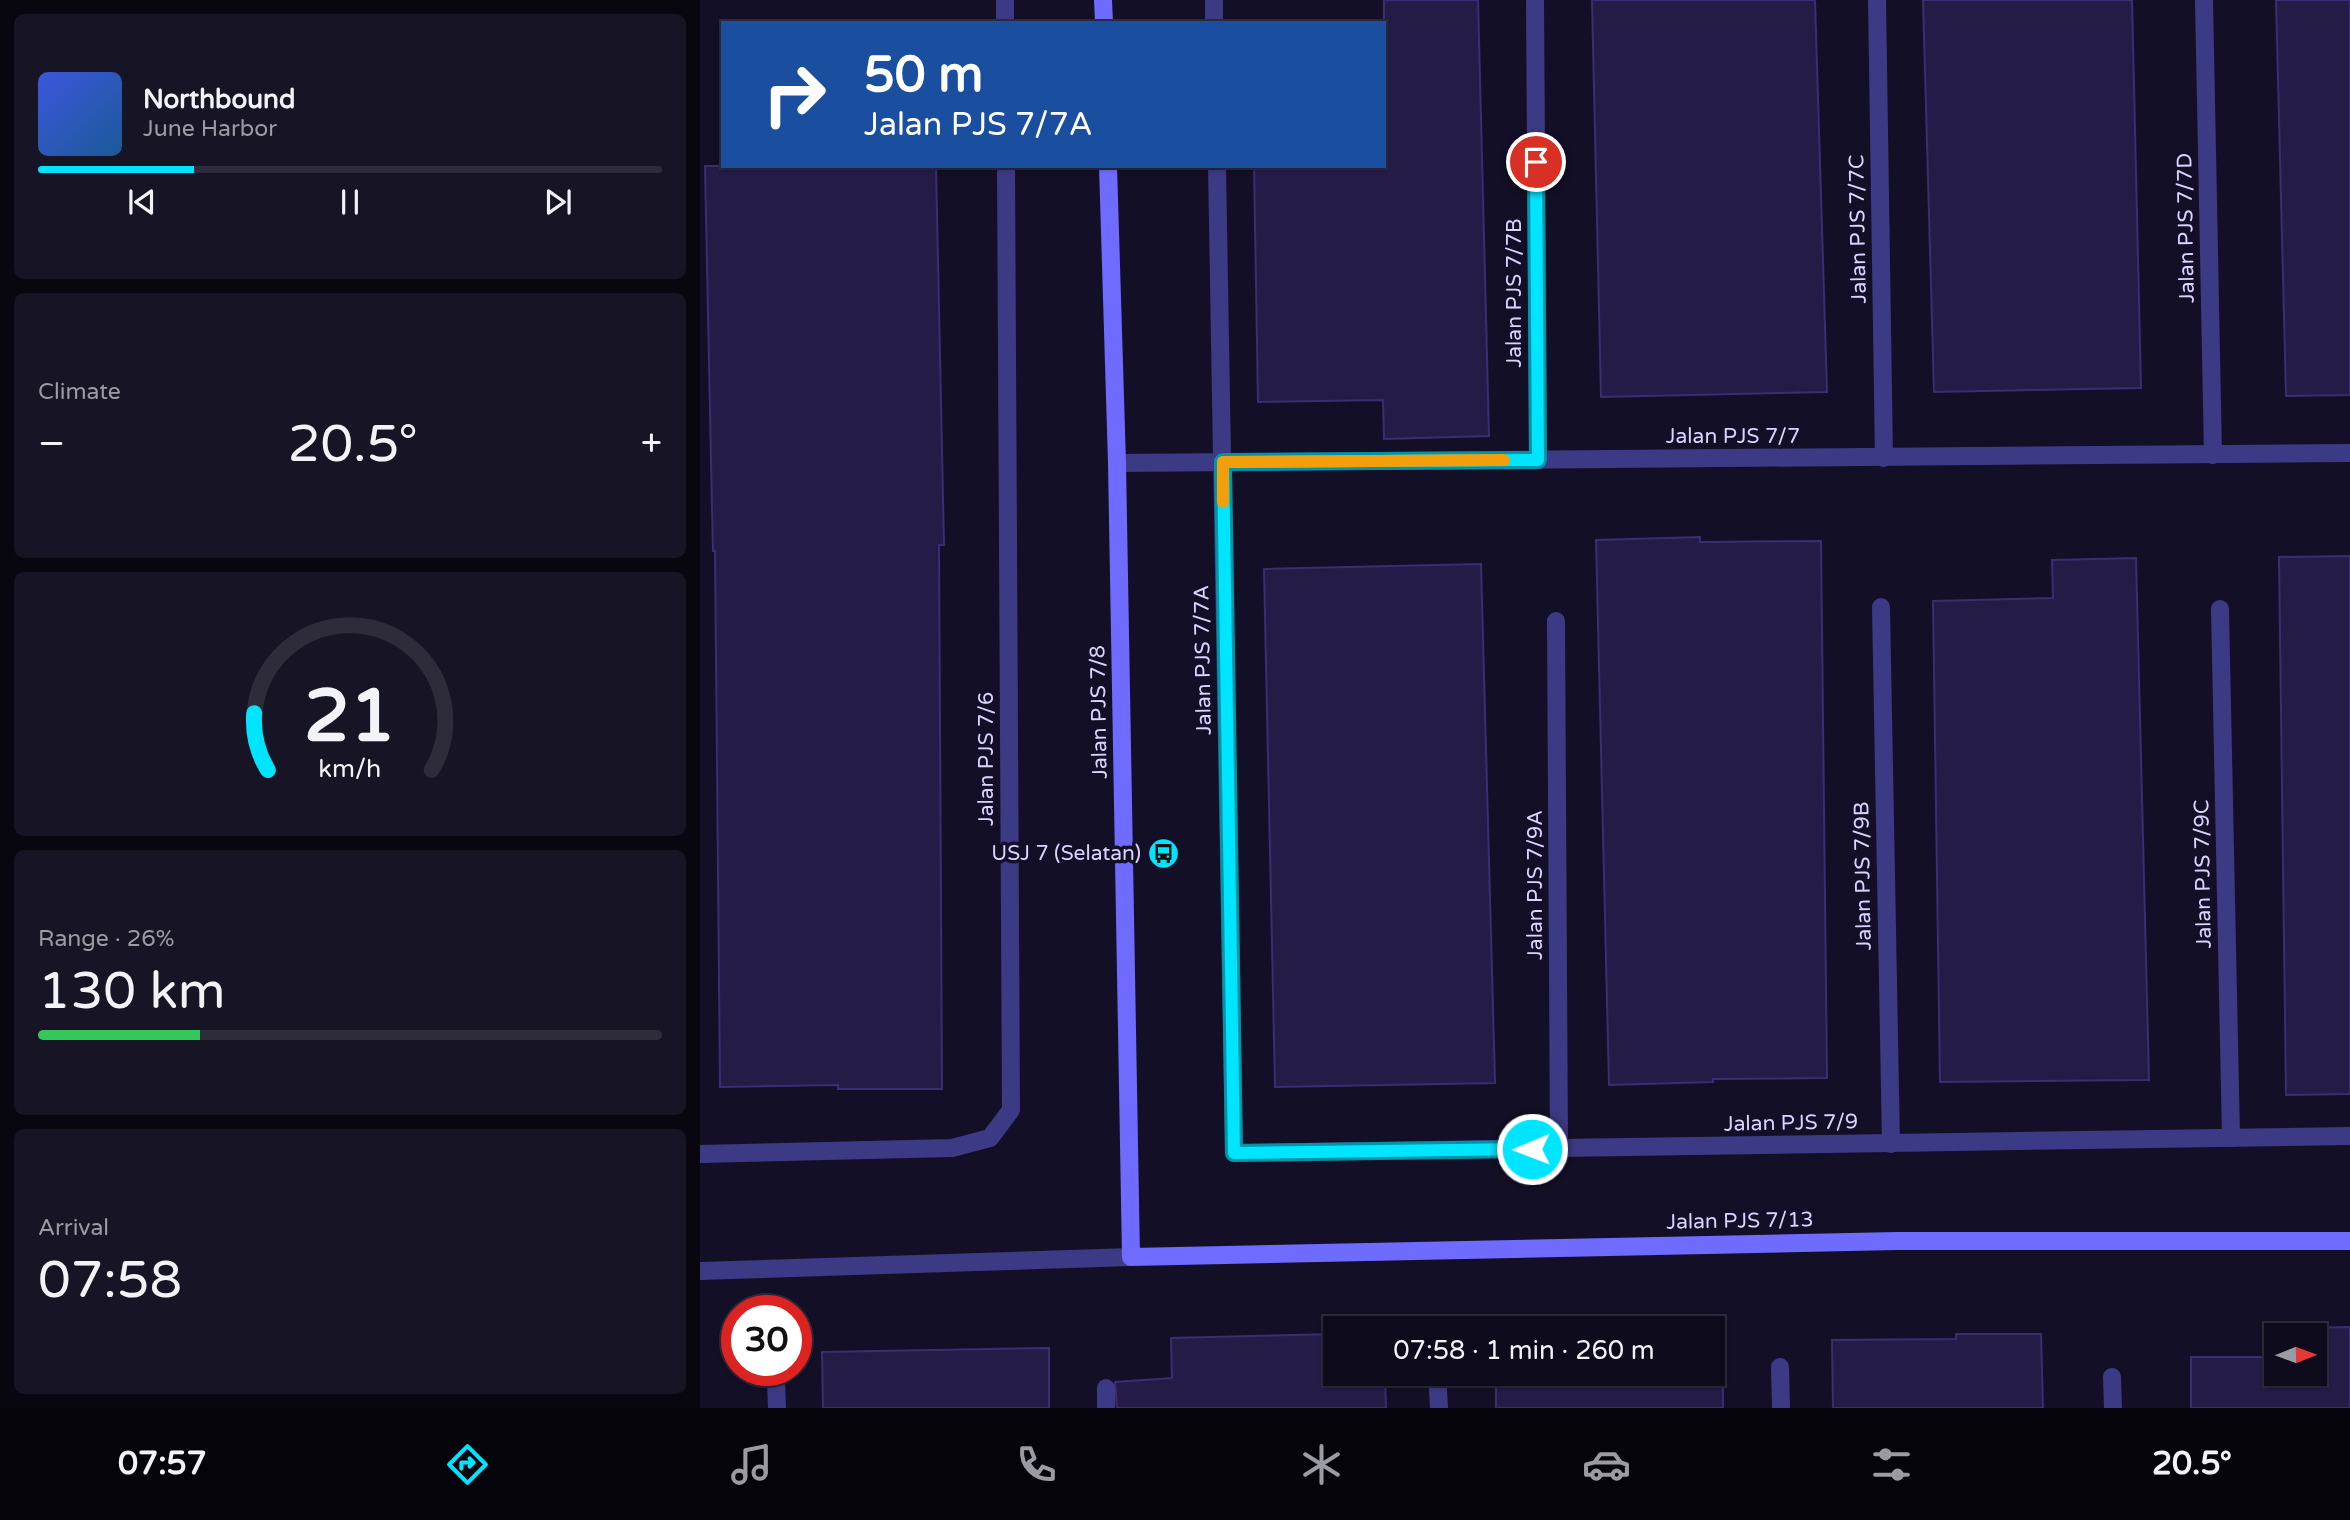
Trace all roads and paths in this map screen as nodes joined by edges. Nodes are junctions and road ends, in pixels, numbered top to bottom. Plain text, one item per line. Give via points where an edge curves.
1 (1005, 0) edge
2 (1103, 0) edge
3 (1214, 0) edge
4 (1535, 0) edge
5 (1877, 0) edge
6 (2204, 0) edge
7 (1005, 21) edge
8 (1104, 21) edge
9 (1214, 21) edge
10 (1006, 168) edge
11 (1108, 168) edge
12 (1217, 168) edge
13 (2350, 453) edge
14 (2213, 455) junction
15 (1884, 458) junction
16 (1538, 460) junction
17 (1223, 462) junction
18 (1117, 463) junction
19 (1881, 607) dead end
20 (2220, 609) dead end
21 (1556, 621) dead end
22 (2350, 1136) edge
23 (2231, 1138) junction
24 (1891, 1144) junction
25 (1559, 1149) junction
26 (1234, 1153) joint
27 (700, 1154) edge
28 (2350, 1241) edge
29 (1131, 1257) junction
30 (700, 1271) edge
31 (1780, 1367) dead end
32 (2112, 1377) dead end
33 (776, 1386) edge
34 (1106, 1388) dead end
35 (1438, 1389) dead end
36 (777, 1408) edge
37 (1106, 1408) edge
38 (1439, 1408) edge
39 (1781, 1408) edge
40 (2113, 1408) edge

1 - 7 street
2 - 8 street
3 - 9 street
4 - 16 street, Jalan PJS 7/7B
5 - 15 street, Jalan PJS 7/7C
6 - 14 street, Jalan PJS 7/7D
10 - 27 street, Jalan PJS 7/6 via 1011,1110 990,1138 951,1148
11 - 18 street, Jalan PJS 7/8
12 - 17 street, Jalan PJS 7/7A
13 - 14 street, Jalan PJS 7/7
14 - 15 street, Jalan PJS 7/7
15 - 16 street, Jalan PJS 7/7
16 - 17 street, Jalan PJS 7/7
17 - 18 street, Jalan PJS 7/7
17 - 26 street, Jalan PJS 7/7A
18 - 29 street, Jalan PJS 7/8
19 - 24 street, Jalan PJS 7/9B
20 - 23 street, Jalan PJS 7/9C
21 - 25 street, Jalan PJS 7/9A
22 - 23 street, Jalan PJS 7/9
23 - 24 street, Jalan PJS 7/9
24 - 25 street, Jalan PJS 7/9
25 - 26 street, Jalan PJS 7/9
28 - 29 street, Jalan PJS 7/13 via 1884,1241
29 - 30 street
31 - 39 street
32 - 40 street
33 - 36 street
34 - 37 street
35 - 38 street

